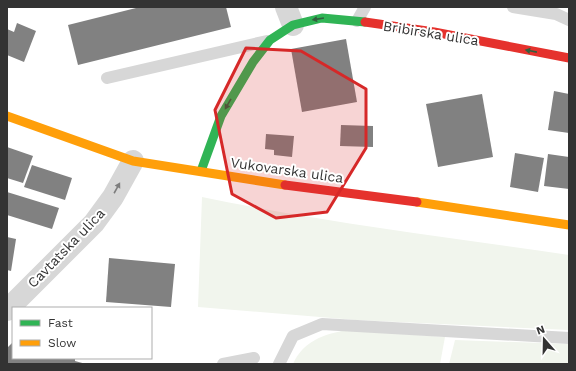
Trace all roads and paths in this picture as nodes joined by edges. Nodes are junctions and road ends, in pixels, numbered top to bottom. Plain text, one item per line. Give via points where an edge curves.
1 (365, 7) edge
2 (513, 7) edge
3 (556, 10) edge
4 (290, 16) edge
5 (569, 20) edge
6 (357, 21) junction
7 (270, 40) junction
8 (569, 58) edge
9 (107, 78) dead end
10 (7, 116) edge
11 (133, 161) junction
12 (201, 171) junction
13 (569, 225) edge
14 (11, 299) edge
15 (569, 338) edge
16 (254, 358) dead end
17 (223, 364) edge
18 (279, 364) edge

1 - 6 lane
2 - 3 lane
3 - 5 lane
6 -> 4 main road, Bribirska ulica
4 - 7 main road, Bribirska ulica
8 -> 6 main road, Bribirska ulica via 434,32
7 - 9 lane
7 -> 12 main road, Bribirska ulica via 253,62 221,116
10 - 11 main road, Vukovarska ulica
11 - 12 main road, Vukovarska ulica
14 -> 11 street, Cavtatska ulica via 94,223 113,197
12 - 13 main road, Vukovarska ulica via 262,182 405,200
15 - 18 lane via 322,324 293,336
16 - 17 lane

